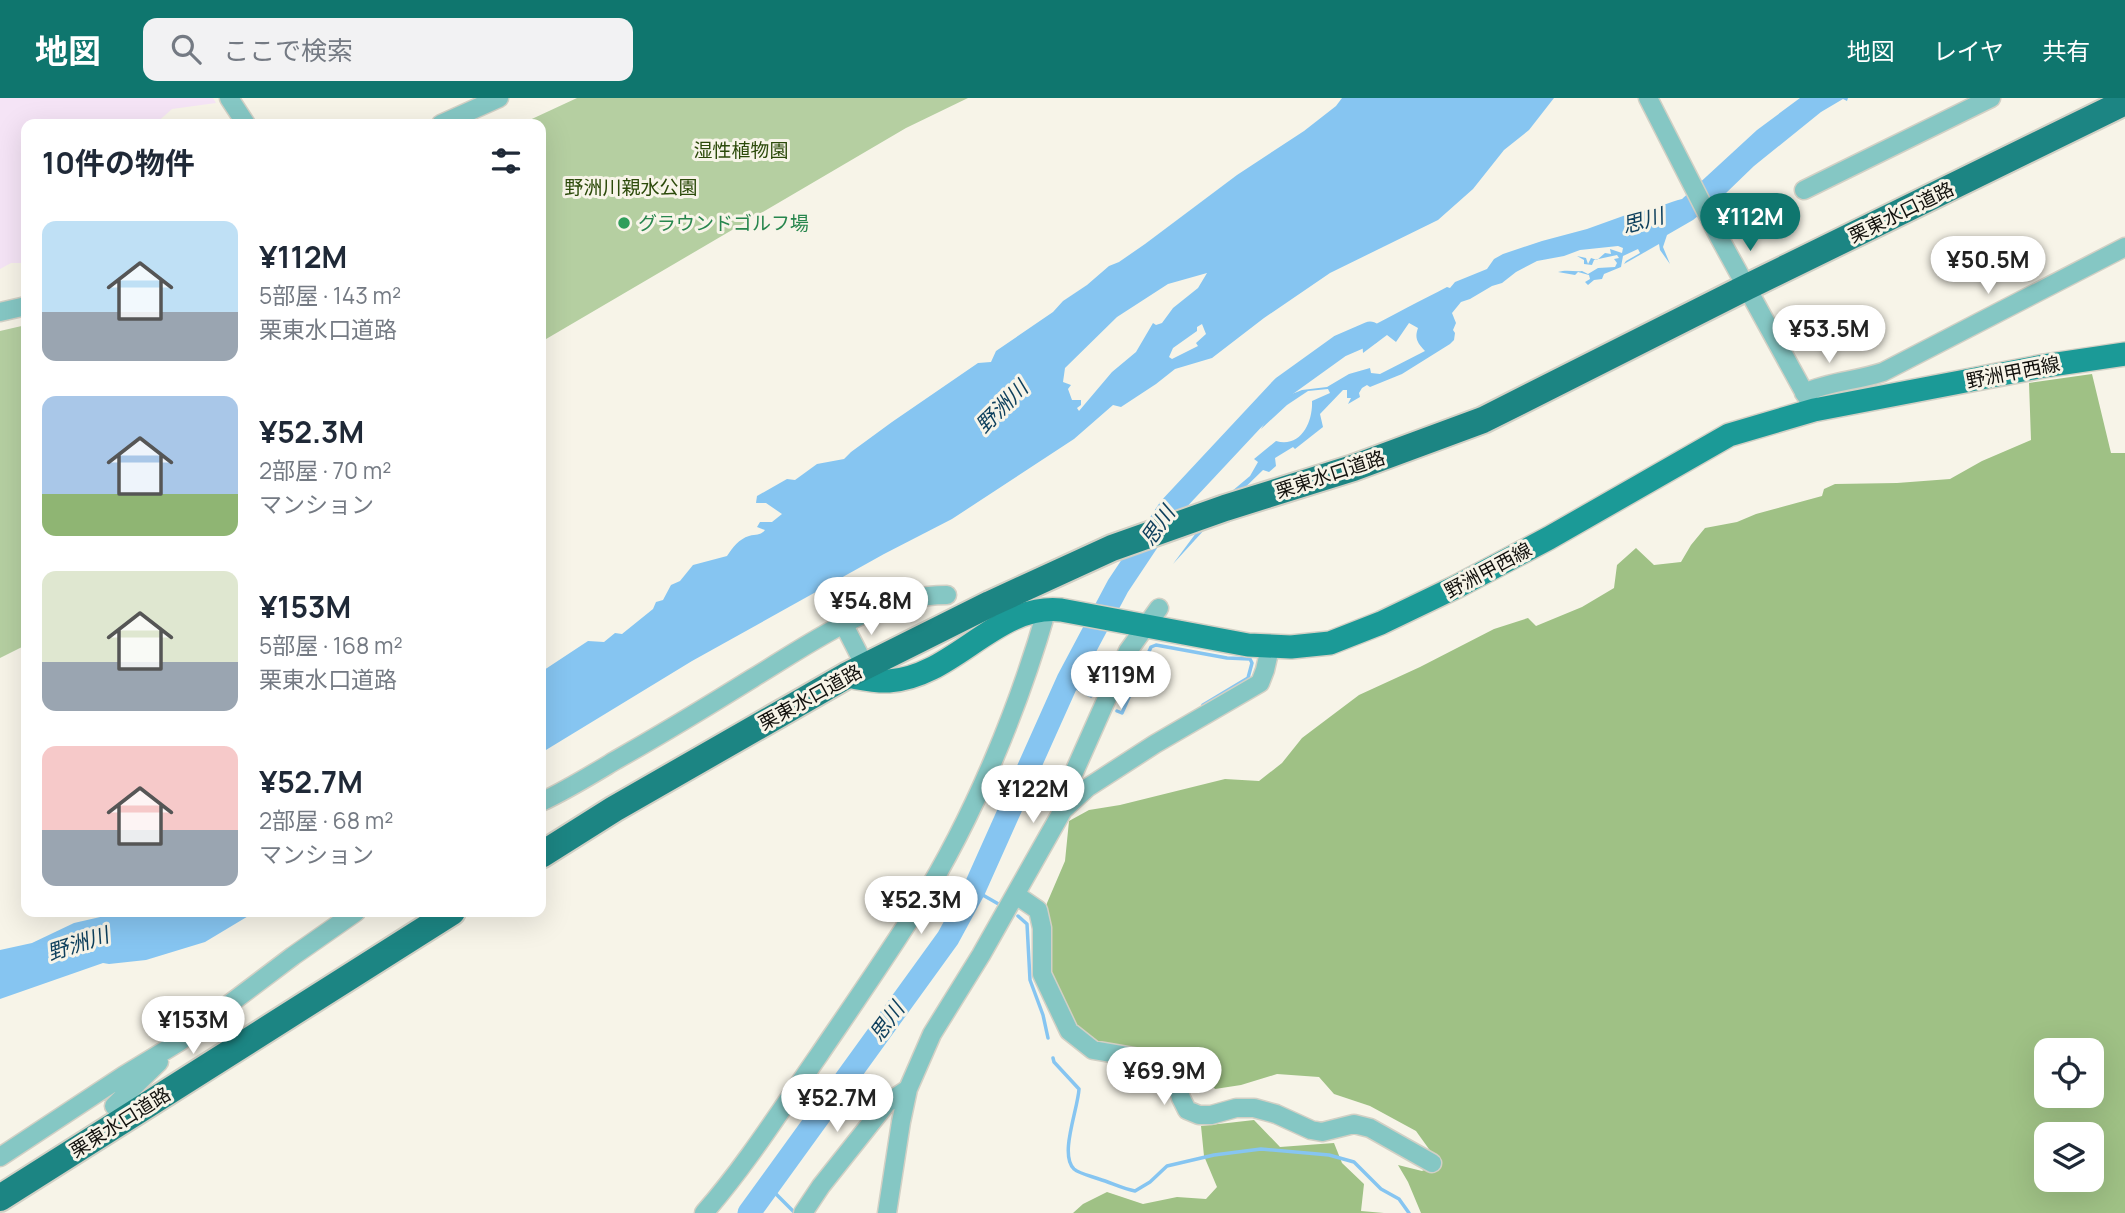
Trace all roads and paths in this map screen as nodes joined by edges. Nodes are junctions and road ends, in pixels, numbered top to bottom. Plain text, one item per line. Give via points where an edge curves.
1 (229, 98) edge
2 (499, 98) edge
3 (1648, 98) edge
4 (1991, 98) edge
5 (2125, 102) edge
6 (243, 119) edge
7 (452, 119) edge
8 (1804, 190) dead end
9 (2125, 247) edge
10 (1747, 287) junction
11 (21, 307) edge
12 (0, 312) edge
13 (2125, 354) edge
14 (1866, 378) junction
15 (1809, 401) junction
16 (1866, 402) junction
17 (947, 595) dead end
18 (1050, 609) junction
19 (1148, 619) junction
20 (844, 625) junction
21 (1270, 648) junction
22 (855, 671) junction
23 (546, 799) edge
24 (1063, 810) junction
25 (546, 852) edge
26 (1016, 895) junction
27 (349, 917) edge
28 (444, 917) edge
29 (179, 1042) junction
30 (908, 1089) junction
31 (114, 1106) dead end
32 (0, 1157) edge
33 (1432, 1163) dead end
34 (0, 1198) edge
35 (704, 1213) edge
36 (803, 1213) edge
37 (887, 1213) edge

1 - 6 street
2 - 7 street
3 - 10 street
4 - 8 street
5 - 10 highway, 栗東水口道路
9 - 14 street
10 - 15 street
10 - 22 highway, 栗東水口道路 via 1483,420 1112,548
11 - 12 street
13 - 16 main road, 野洲甲西線
14 - 15 street via 1820,386
14 - 16 street
15 - 16 main road, 野洲甲西線
15 - 21 main road, 野洲甲西線 via 1728,435 1549,538 1381,623 1330,643
17 - 20 street via 895,602
18 - 19 main road, 野洲甲西線
18 - 22 main road, 野洲甲西線 via 1022,614 951,659 910,677 888,681
18 - 35 street via 1000,744 920,903 780,1111
19 - 21 main road, 野洲甲西線
19 - 24 street via 1099,713 1063,797
20 - 22 street
20 - 23 street
21 - 24 street via 1260,683 1155,744 1087,788
22 - 25 highway, 栗東水口道路
24 - 26 street
26 - 30 street via 932,1034
26 - 33 street via 1038,910 1042,974 1069,1031 1093,1050 1163,1062 1175,1074 1187,1110 1199,1115 1254,1108 1322,1132 1354,1124 1370,1128
27 - 29 street
28 - 34 highway, 栗東水口道路
29 - 31 street
29 - 32 street
30 - 36 street via 887,1102
30 - 37 street

